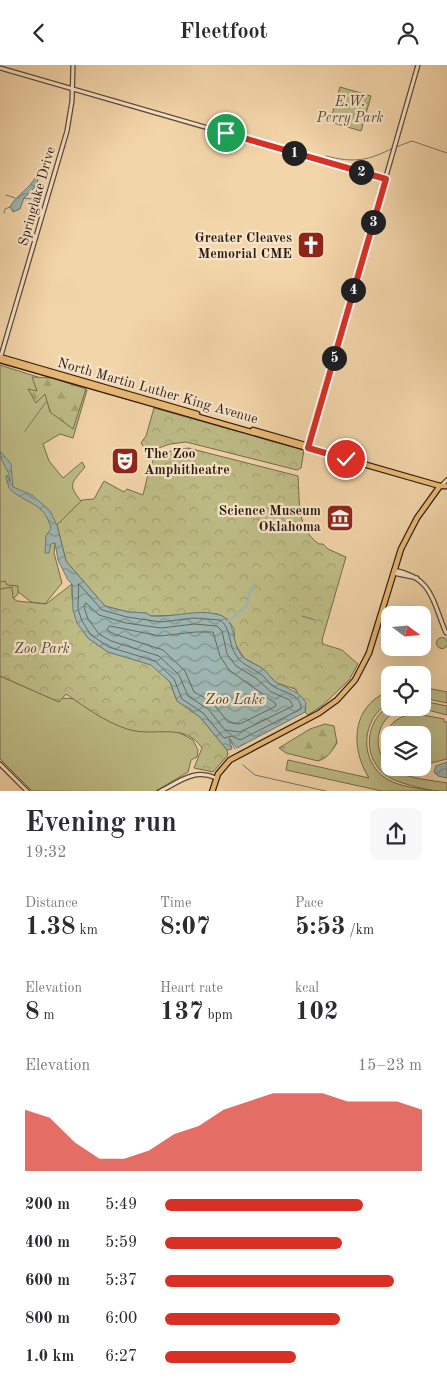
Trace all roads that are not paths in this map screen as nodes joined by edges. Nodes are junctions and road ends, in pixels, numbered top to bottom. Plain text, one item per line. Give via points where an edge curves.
1 (73, 65) edge
2 (418, 65) edge
3 (0, 68) edge
4 (73, 89) junction
5 (386, 179) junction
6 (0, 358) edge
7 (308, 448) junction
8 (447, 480) edge
9 (447, 486) edge
10 (440, 487) junction
11 (447, 491) edge
12 (393, 571) junction
13 (446, 633) edge
14 (0, 764) edge
15 (216, 778) junction
16 (28, 791) edge
17 (159, 791) edge
18 (212, 791) edge

1 - 4 street, Springlake Drive
2 - 5 street
3 - 4 street
4 - 5 street
4 - 6 street, Springlake Drive via 67,131
5 - 7 street
6 - 7 main road, North Martin Luther King Avenue
7 - 10 main road, North Martin Luther King Avenue
8 - 10 street
9 - 10 main road, North Martin Luther King Avenue
10 - 11 main road, North Martin Luther King Avenue
10 - 12 main road via 415,522
12 - 13 street via 411,579 418,578 427,587
12 - 15 main road via 369,653 349,687 319,713 234,756
14 - 16 street
15 - 17 street via 205,773 194,774
15 - 18 main road

